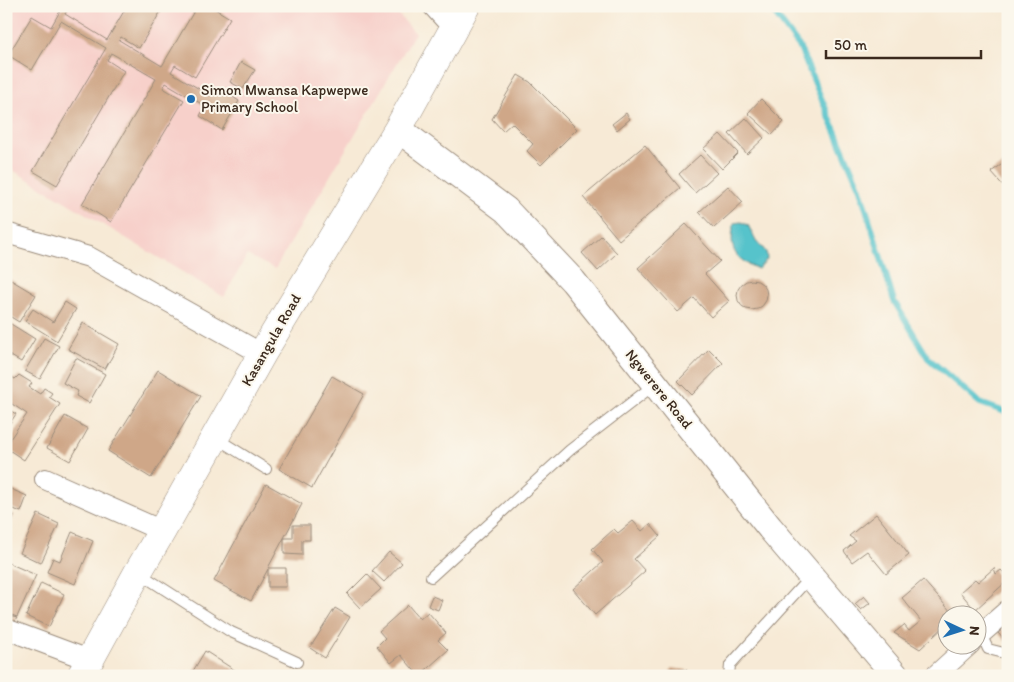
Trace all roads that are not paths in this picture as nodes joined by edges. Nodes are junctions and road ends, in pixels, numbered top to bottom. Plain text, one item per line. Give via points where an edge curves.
1 (434, 6) edge
2 (460, 18) edge
3 (398, 128) junction
4 (6, 233) edge
5 (262, 354) junction
6 (654, 384) junction
7 (215, 438) junction
8 (266, 469) dead end
9 (45, 479) dead end
10 (162, 531) junction
11 (138, 572) junction
12 (811, 576) junction
13 (432, 577) dead end
14 (1008, 610) edge
15 (6, 629) edge
16 (986, 630) edge
17 (986, 647) edge
18 (959, 654) edge
19 (1008, 654) edge
20 (296, 662) dead end
21 (85, 668) edge
22 (729, 676) edge
23 (896, 676) edge
24 (935, 676) edge

1 - 2 street
2 - 3 main road, Kasangula Road
3 - 5 main road, Kasangula Road
3 - 6 street, Ngwerere Road via 506,210 574,281
4 - 5 street via 89,257
5 - 7 main road, Kasangula Road
6 - 12 street, Ngwerere Road
6 - 13 lane via 570,450
7 - 8 lane
7 - 10 main road, Kasangula Road
9 - 10 street
10 - 11 main road, Kasangula Road
11 - 20 lane via 232,632
11 - 21 main road, Kasangula Road
12 - 22 lane via 730,665
12 - 23 street, Ngwerere Road
14 - 16 street
15 - 21 street
17 - 19 lane
18 - 24 street

